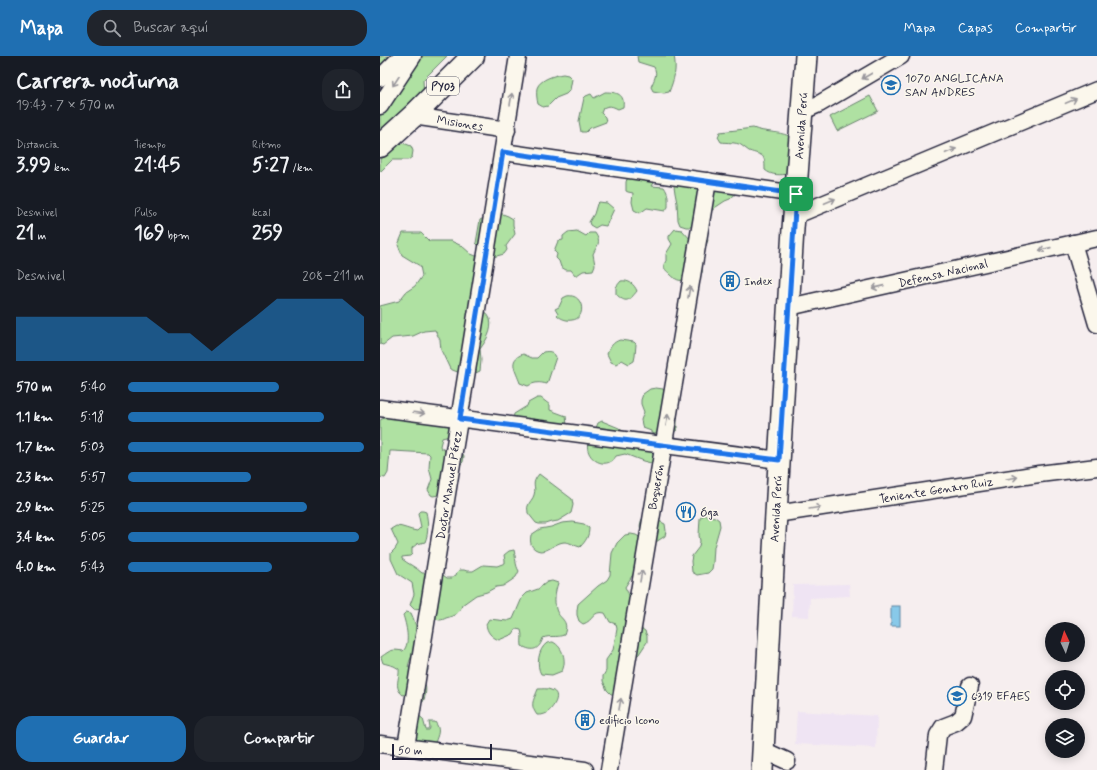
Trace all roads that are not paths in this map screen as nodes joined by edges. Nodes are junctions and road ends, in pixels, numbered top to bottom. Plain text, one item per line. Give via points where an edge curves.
1 (402, 56) edge
2 (412, 56) edge
3 (474, 56) edge
4 (518, 56) edge
5 (806, 56) edge
6 (901, 56) edge
7 (380, 78) edge
8 (1097, 90) edge
9 (380, 106) edge
10 (803, 111) junction
11 (413, 116) junction
12 (507, 130) junction
13 (380, 146) edge
14 (503, 152) junction
15 (708, 181) junction
16 (796, 194) junction
17 (794, 216) junction
18 (1097, 238) edge
19 (1073, 243) junction
20 (789, 307) junction
21 (1097, 324) edge
22 (380, 408) edge
23 (460, 419) junction
24 (663, 445) junction
25 (779, 460) junction
26 (1097, 467) edge
27 (776, 514) junction
28 (970, 686) dead end
29 (380, 744) edge
30 (406, 747) junction
31 (763, 760) edge
32 (787, 761) dead end
33 (585, 770) edge
34 (608, 770) edge
35 (934, 770) edge

1 - 7 street
2 -> 9 street
3 - 11 highway, PY03
12 -> 4 street, Doctor Manuel Pérez
5 - 10 main road, Avenida Perú
6 -> 10 street
17 -> 8 street
10 - 16 main road, Avenida Perú
11 - 12 street, Misiones
11 - 13 highway, PY03
12 - 14 street, Doctor Manuel Pérez
14 - 15 street
14 - 23 street, Doctor Manuel Pérez
15 - 16 street
24 -> 15 street, Boquerón
16 - 17 main road, Avenida Perú
17 - 20 main road, Avenida Perú
18 - 19 street, Defensa Nacional
19 -> 20 street, Defensa Nacional
19 - 21 street
20 - 25 main road, Avenida Perú
22 -> 23 street
23 - 24 street
23 - 30 street, Doctor Manuel Pérez
24 - 25 street
34 -> 24 street, Boquerón
25 - 27 main road, Avenida Perú
27 -> 26 street, Teniente Genaro Ruiz
27 - 31 main road, Avenida Perú
28 - 35 street via 963,716 943,727 938,735
29 - 30 street
30 - 33 street
31 - 32 street

